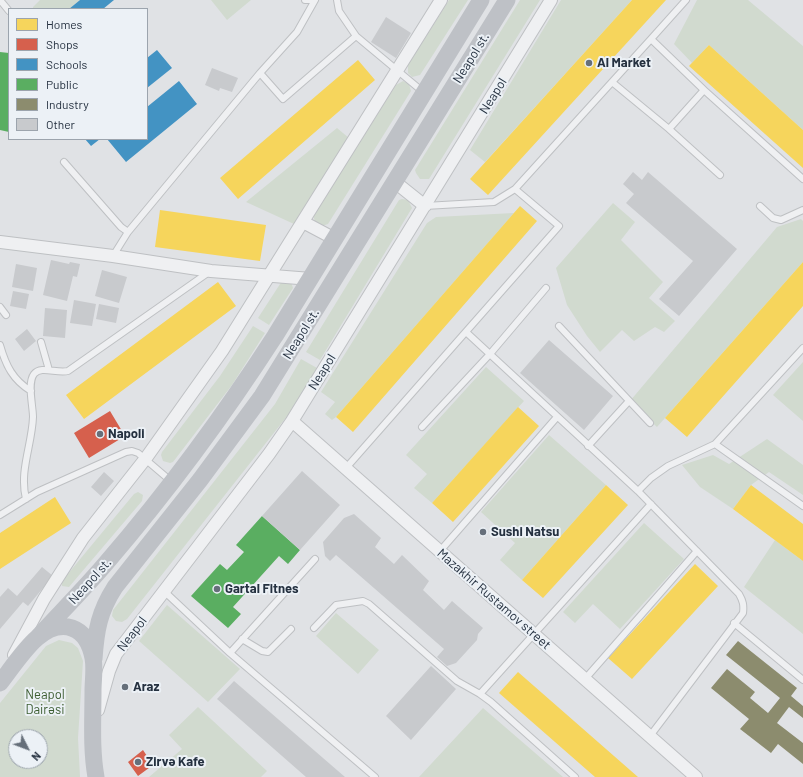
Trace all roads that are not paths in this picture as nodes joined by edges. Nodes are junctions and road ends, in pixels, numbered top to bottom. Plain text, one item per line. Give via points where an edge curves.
1 (0, 0) edge
2 (304, 0) edge
3 (310, 0) edge
4 (315, 0) edge
5 (337, 0) edge
6 (441, 0) edge
7 (481, 0) edge
8 (507, 0) edge
9 (551, 0) edge
10 (686, 0) edge
11 (8, 10) edge
12 (356, 36) junction
13 (651, 39) junction
14 (399, 70) junction
15 (260, 73) junction
16 (612, 82) junction
17 (704, 90) junction
18 (424, 93) junction
19 (669, 129) junction
20 (64, 162) dead end
21 (720, 176) dead end
22 (803, 179) edge
23 (394, 182) junction
24 (515, 189) junction
25 (425, 206) junction
26 (760, 206) dead end
27 (803, 210) edge
28 (303, 222) junction
29 (128, 232) junction
30 (335, 239) junction
31 (0, 242) edge
32 (113, 256) junction
33 (211, 271) junction
34 (269, 275) junction
35 (311, 278) junction
36 (546, 288) dead end
37 (0, 307) edge
38 (6, 315) dead end
39 (559, 326) dead end
40 (466, 332) junction
41 (41, 342) dead end
42 (0, 346) edge
43 (803, 348) edge
44 (490, 354) junction
45 (48, 370) junction
46 (31, 391) junction
47 (629, 401) junction
48 (557, 417) junction
49 (292, 421) junction
50 (650, 423) dead end
51 (422, 427) dead end
52 (715, 444) junction
53 (588, 446) junction
54 (146, 458) junction
55 (346, 468) junction
56 (172, 482) junction
57 (638, 491) junction
58 (26, 499) junction
59 (651, 504) junction
60 (803, 506) edge
61 (0, 516) edge
62 (440, 551) junction
63 (697, 551) junction
64 (315, 559) dead end
65 (165, 592) junction
66 (734, 623) junction
67 (314, 628) dead end
68 (291, 629) dead end
69 (534, 634) junction
70 (37, 638) junction
71 (242, 639) junction
72 (230, 653) junction
73 (94, 659) junction
74 (585, 679) junction
75 (803, 680) edge
76 (0, 682) edge
77 (480, 694) junction
78 (650, 736) junction
79 (92, 737) junction
80 (96, 777) edge
81 (375, 777) edge
82 (575, 777) edge
83 (696, 777) edge

1 - 11 lane
2 - 3 lane
4 - 15 lane via 296,32
5 - 12 lane via 339,11
6 - 14 street
7 - 18 main road, Neapol st.
8 - 23 main road, Neapol st.
9 - 25 street, Neapol
10 - 13 lane
12 - 14 lane
12 - 15 lane via 283,99
13 - 16 lane
13 - 17 lane
14 - 18 lane
14 - 28 street
15 - 29 lane
16 - 19 lane
16 - 24 lane
17 - 19 lane
17 - 22 lane
18 - 30 main road, Neapol st.
19 - 21 lane
20 - 29 lane
23 - 25 street
23 - 73 main road, Neapol st. via 262,396 200,480 115,587 98,619
24 - 25 lane via 494,202
24 - 40 lane via 559,226
25 - 49 street, Neapol
26 - 27 lane via 772,218 781,220
28 - 30 street
28 - 34 street
29 - 32 lane
30 - 35 main road, Neapol st.
31 - 32 street
32 - 33 street
33 - 34 street
33 - 45 lane via 68,371 60,373
34 - 35 street
34 - 54 street via 222,351
35 - 56 main road, Neapol st. via 244,383
36 - 44 lane
37 - 38 lane
39 - 47 lane
40 - 44 lane
40 - 55 lane
41 - 45 lane
42 - 46 lane via 12,376
43 - 52 lane
44 - 48 lane
44 - 51 lane
45 - 46 lane via 34,373
46 - 58 lane via 33,416 24,476
47 - 50 lane
47 - 53 lane
48 - 53 lane
48 - 62 lane
49 - 55 street, Mazakhir Rustamov street
49 - 65 street, Neapol
52 - 57 lane via 668,466
52 - 60 lane
53 - 57 lane
54 - 56 lane
54 - 58 lane via 132,451 126,452
54 - 76 street via 80,544 44,599
55 - 62 street, Mazakhir Rustamov street
56 - 70 main road, Neapol st. via 106,563
57 - 59 lane
58 - 61 lane
59 - 63 lane
59 - 69 lane
62 - 69 street, Mazakhir Rustamov street
63 - 66 lane via 739,594 744,607 743,613
63 - 74 lane
64 - 71 lane
65 - 72 lane
65 - 79 street, Neapol via 116,654 102,692
66 - 75 lane
66 - 78 lane
67 - 77 lane via 336,605 363,601 457,681
68 - 71 lane via 268,652 262,652
69 - 74 street, Mazakhir Rustamov street
69 - 77 lane
70 - 73 main road via 53,629 73,627 86,638
70 - 76 main road, Neapol st.
71 - 72 lane
72 - 81 lane
73 - 79 main road, Neapol st.
74 - 78 street, Mazakhir Rustamov street
77 - 82 lane
78 - 83 street, Mazakhir Rustamov street
79 - 80 main road, Neapol st.

